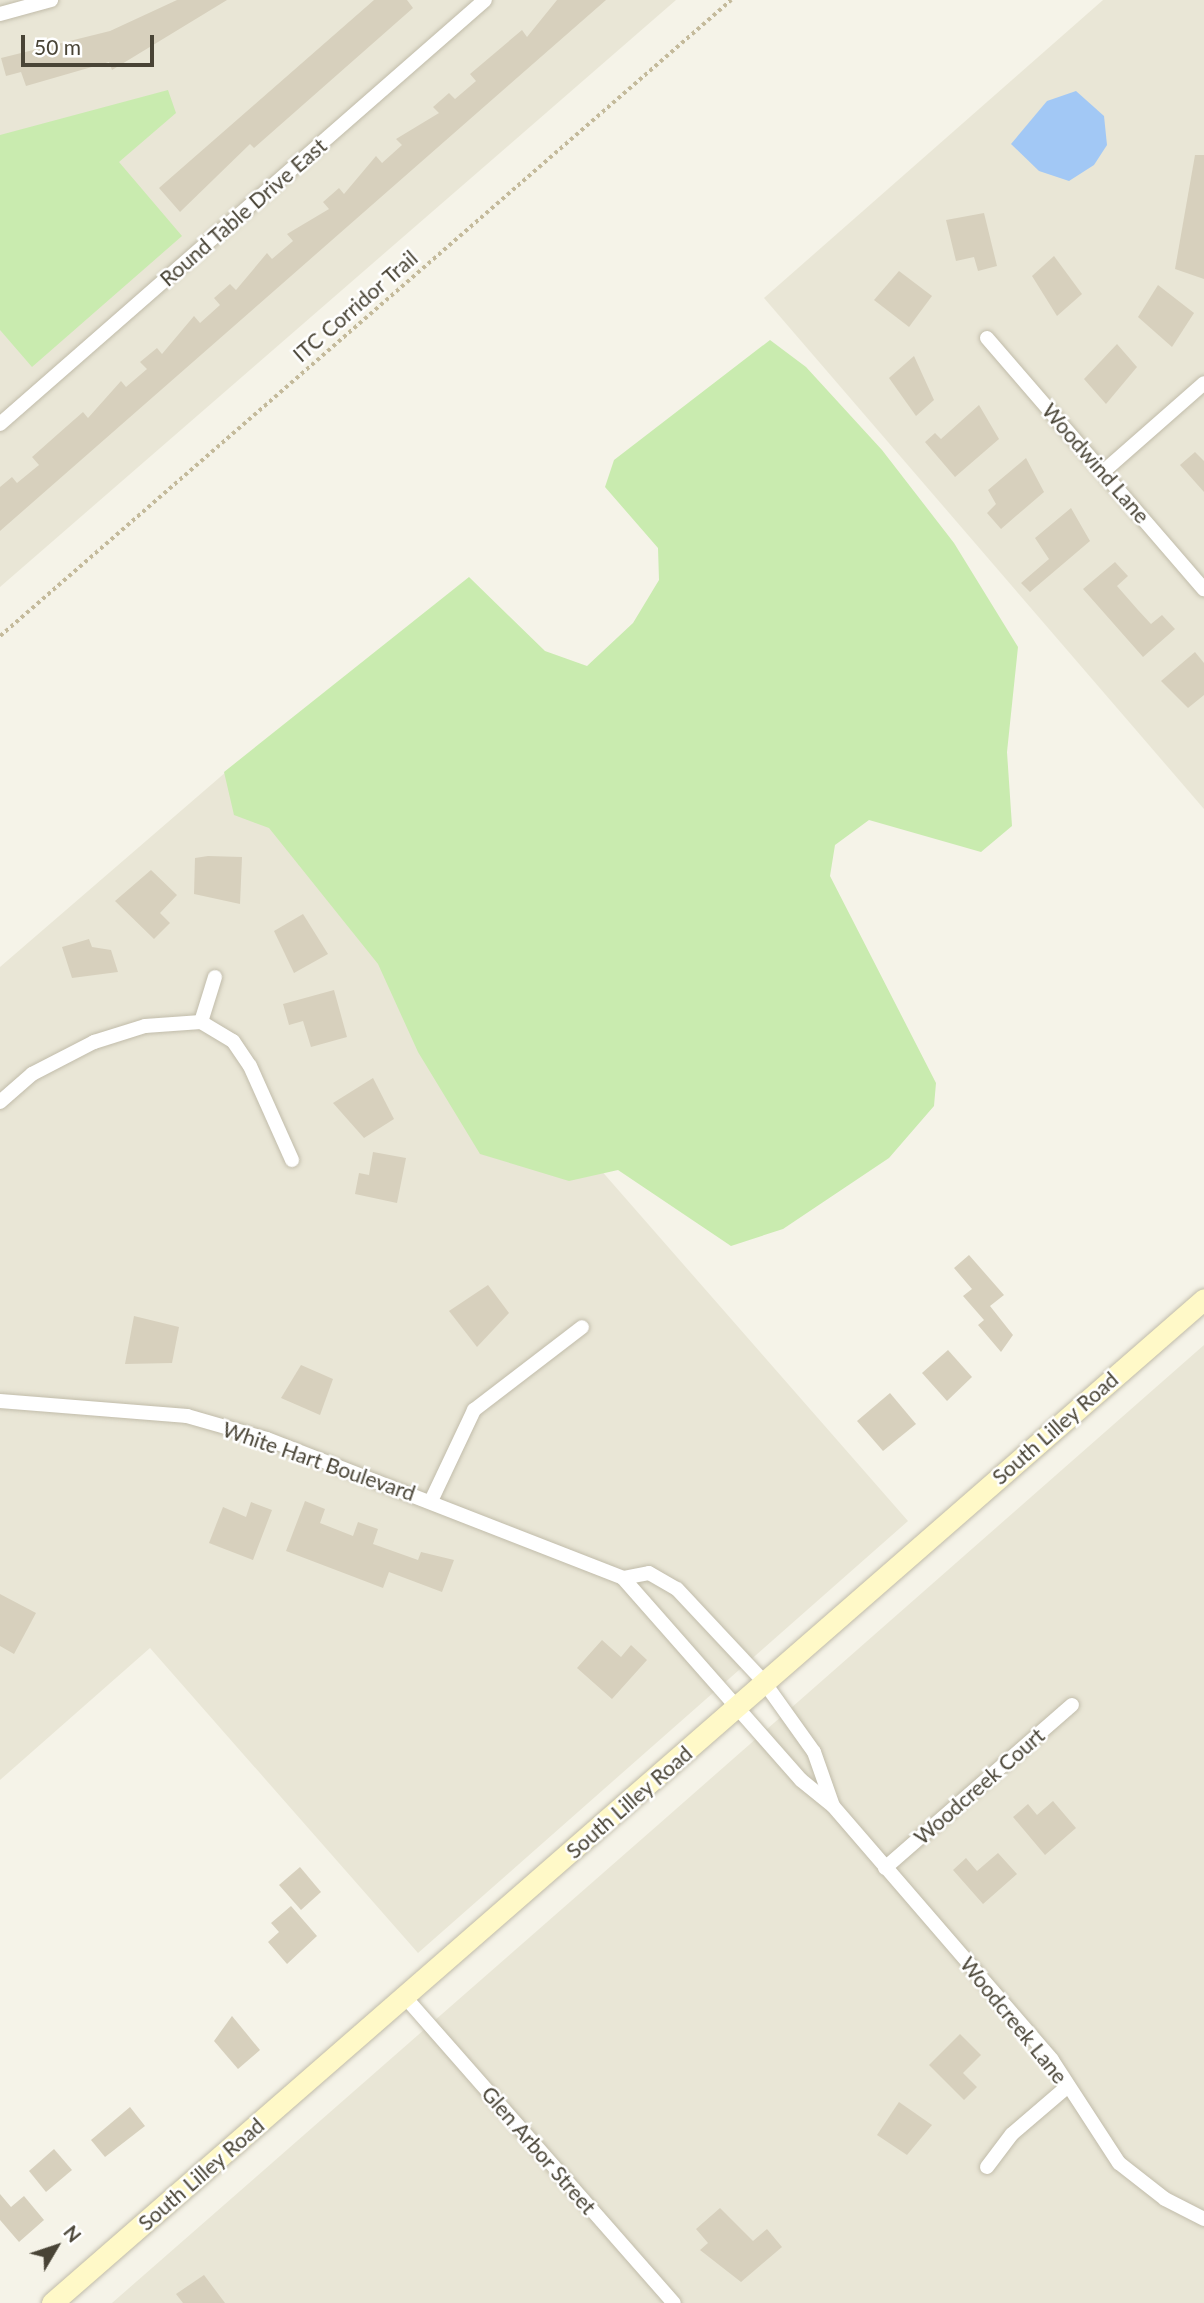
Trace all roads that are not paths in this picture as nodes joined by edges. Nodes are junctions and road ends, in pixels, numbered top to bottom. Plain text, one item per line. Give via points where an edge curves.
1 (51, 0) edge
2 (485, 0) edge
3 (0, 14) edge
4 (987, 338) dead end
5 (1204, 383) edge
6 (0, 424) edge
7 (1104, 471) junction
8 (1204, 589) edge
9 (215, 977) dead end
10 (201, 1022) junction
11 (0, 1102) edge
12 (292, 1160) dead end
13 (1204, 1298) edge
14 (582, 1327) dead end
15 (0, 1401) edge
16 (430, 1501) junction
17 (624, 1578) junction
18 (764, 1682) junction
19 (736, 1705) junction
20 (1072, 1705) dead end
21 (833, 1806) junction
22 (885, 1868) junction
23 (405, 1997) junction
24 (1068, 2086) junction
25 (987, 2167) dead end
26 (1204, 2219) edge
27 (62, 2300) edge
28 (674, 2303) edge

1 - 3 street
2 - 6 street, Round Table Drive East
4 - 7 street, Woodwind Lane
5 - 7 street
7 - 8 street, Woodwind Lane
9 - 10 street
10 - 11 street via 145,1026 94,1042 32,1073
10 - 12 street via 233,1041 250,1066
13 - 18 street, South Lilley Road
14 - 16 street via 474,1410
15 - 16 street, White Hart Boulevard via 187,1416 267,1438
16 - 17 street, White Hart Boulevard
17 - 18 street, White Hart Boulevard via 649,1573 677,1589
17 - 19 street, White Hart Boulevard
18 - 19 street, South Lilley Road
18 - 21 street, Woodcreek Lane via 814,1752
19 - 21 street, Woodcreek Lane via 801,1780
19 - 23 street, South Lilley Road
20 - 22 street, Woodcreek Court
21 - 22 street, Woodcreek Lane
22 - 24 street, Woodcreek Lane
23 - 27 street, South Lilley Road
23 - 28 street, Glen Arbor Street
24 - 25 street via 1012,2134
24 - 26 street, Woodcreek Lane via 1119,2163 1165,2199

